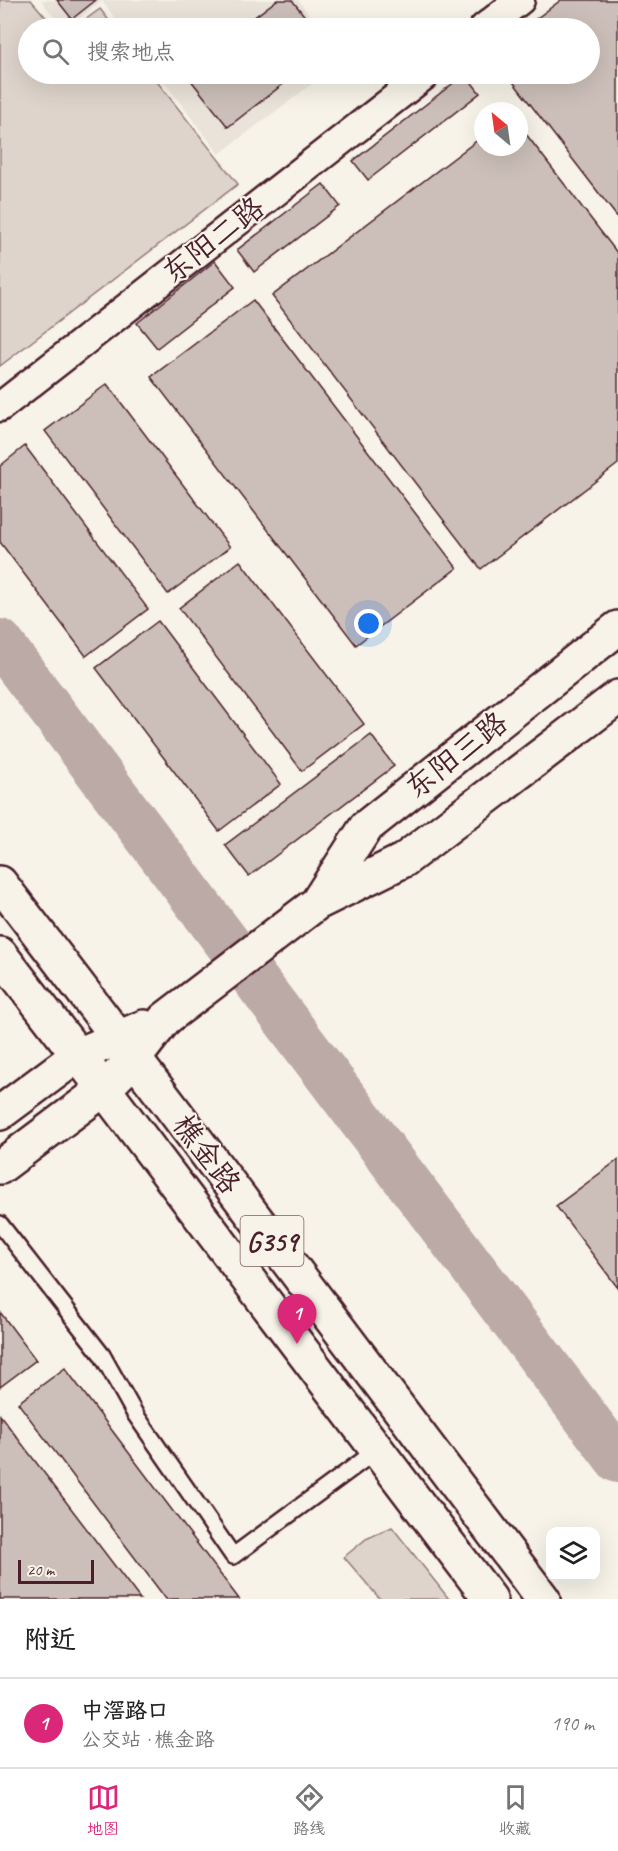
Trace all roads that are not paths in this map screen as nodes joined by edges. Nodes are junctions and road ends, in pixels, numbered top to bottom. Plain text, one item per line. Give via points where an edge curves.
1 (520, 0) edge
2 (497, 18) edge
3 (413, 84) edge
4 (0, 407) edge
5 (618, 628) edge
6 (618, 697) edge
7 (0, 883) edge
8 (317, 903) junction
9 (0, 954) edge
10 (126, 1048) junction
11 (78, 1055) junction
12 (105, 1089) junction
13 (0, 1113) edge
14 (0, 1167) edge
15 (0, 1224) edge
16 (377, 1450) junction
17 (490, 1599) edge
18 (543, 1599) edge

1 - 2 street
3 - 4 street, 东阳二路
5 - 8 main road, 东阳三路 via 366,827
6 - 8 main road, 东阳三路 via 404,860
7 - 10 main road, 樵金路 / G359
8 - 10 main road, 东阳三路
9 - 11 main road, 樵金路 / G359
10 - 11 main road
10 - 12 main road, 东阳三路
10 - 18 main road, 樵金路 / G359
11 - 12 main road, 樵金路 / G359
11 - 13 main road
12 - 14 main road, 东阳三路
12 - 16 main road, 樵金路 / G359
15 - 16 lane via 102,1355 135,1414 233,1556
16 - 17 main road, 樵金路 / G359

